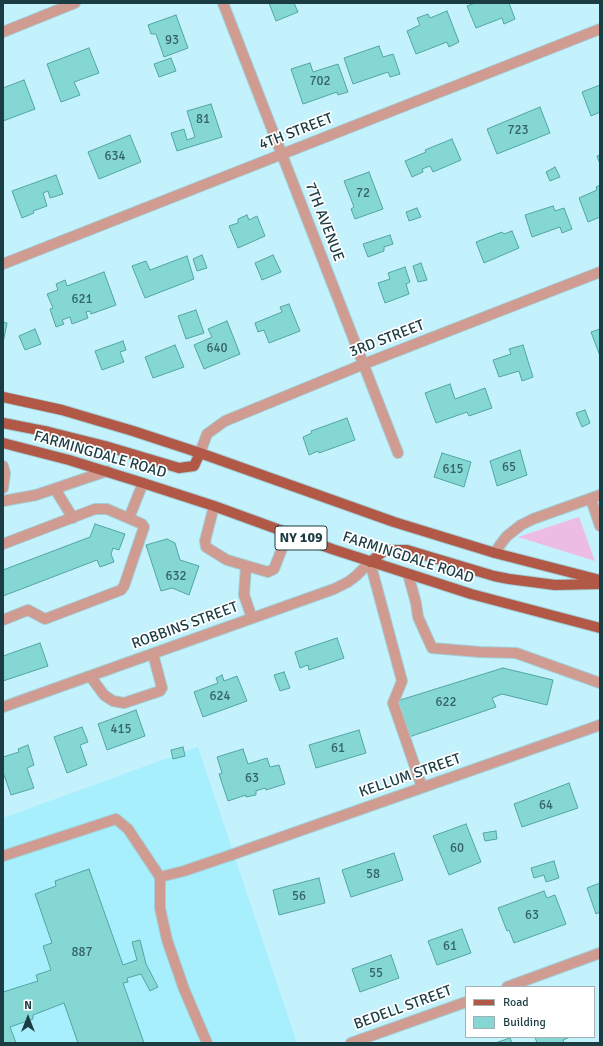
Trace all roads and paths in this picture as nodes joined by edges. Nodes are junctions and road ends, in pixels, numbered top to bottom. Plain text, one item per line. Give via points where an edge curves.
1 (75, 3) edge
2 (223, 3) edge
3 (600, 29) edge
4 (3, 32) edge
5 (282, 154) junction
6 (3, 264) edge
7 (600, 272) edge
8 (364, 364) junction
9 (3, 396) edge
10 (3, 423) edge
11 (3, 443) edge
12 (200, 453) junction
13 (398, 453) dead end
14 (3, 466) edge
15 (107, 471) junction
16 (143, 483) junction
17 (3, 488) edge
18 (55, 489) junction
19 (595, 497) edge
20 (3, 500) edge
21 (214, 506) junction
22 (72, 518) junction
23 (129, 518) junction
24 (600, 526) edge
25 (288, 533) junction
26 (3, 544) edge
27 (495, 553) junction
28 (370, 562) junction
29 (246, 566) junction
30 (408, 574) junction
31 (600, 580) edge
32 (600, 584) edge
33 (252, 618) junction
34 (3, 620) edge
35 (572, 621) junction
36 (600, 621) edge
37 (600, 628) edge
38 (153, 654) junction
39 (90, 676) junction
40 (600, 683) edge
41 (3, 707) edge
42 (600, 725) edge
43 (422, 787) junction
44 (3, 856) edge
45 (160, 877) junction
46 (600, 953) edge
47 (510, 986) edge
48 (465, 1002) edge
49 (207, 1043) edge
50 (351, 1043) edge

1 - 4 street
2 - 5 street, 7TH AVENUE
3 - 5 street, 4TH STREET
5 - 6 street, 4TH STREET
5 - 8 street, 7TH AVENUE
7 - 8 street, 3RD STREET
8 - 12 street, 3RD STREET via 225,421 207,434
8 - 13 street, 7TH AVENUE
9 - 12 main road, FARMINGDALE ROAD via 96,420
10 - 12 main road via 105,446 179,468 194,466
11 - 15 main road, FARMINGDALE ROAD / NY 109
12 - 27 main road, FARMINGDALE ROAD via 387,520
14 - 17 street
15 - 16 main road, FARMINGDALE ROAD / NY 109
15 - 18 street
16 - 21 main road, FARMINGDALE ROAD / NY 109
16 - 23 street
18 - 20 street via 36,496
18 - 22 street
19 - 24 street
19 - 27 street via 521,525 507,536
21 - 25 main road, FARMINGDALE ROAD / NY 109
21 - 29 street via 205,541 206,547 226,560
22 - 23 street via 95,509 107,509
22 - 26 street
23 - 34 street via 144,527 121,590 45,619 28,610
25 - 28 main road, FARMINGDALE ROAD / NY 109
25 - 29 street via 274,570 268,572
27 - 31 main road, FARMINGDALE ROAD
28 - 30 main road, FARMINGDALE ROAD / NY 109
28 - 32 main road via 383,552 407,550 509,579 555,585
28 - 33 street, ROBBINS STREET via 342,586
28 - 43 street via 402,681 393,703
29 - 33 street via 244,595
30 - 35 main road, FARMINGDALE ROAD / NY 109 via 484,598
30 - 40 street via 418,617 432,648 516,653
33 - 38 street, ROBBINS STREET
35 - 36 main road
35 - 37 main road, FARMINGDALE ROAD / NY 109
38 - 39 street, ROBBINS STREET
38 - 39 street via 162,688 160,691 124,703 114,701 104,695
39 - 41 street, ROBBINS STREET
42 - 43 street, KELLUM STREET
43 - 45 street, KELLUM STREET via 231,855
44 - 45 street via 116,819 128,828
45 - 49 street via 160,908 167,940
46 - 47 street
48 - 50 street, BEDELL STREET

